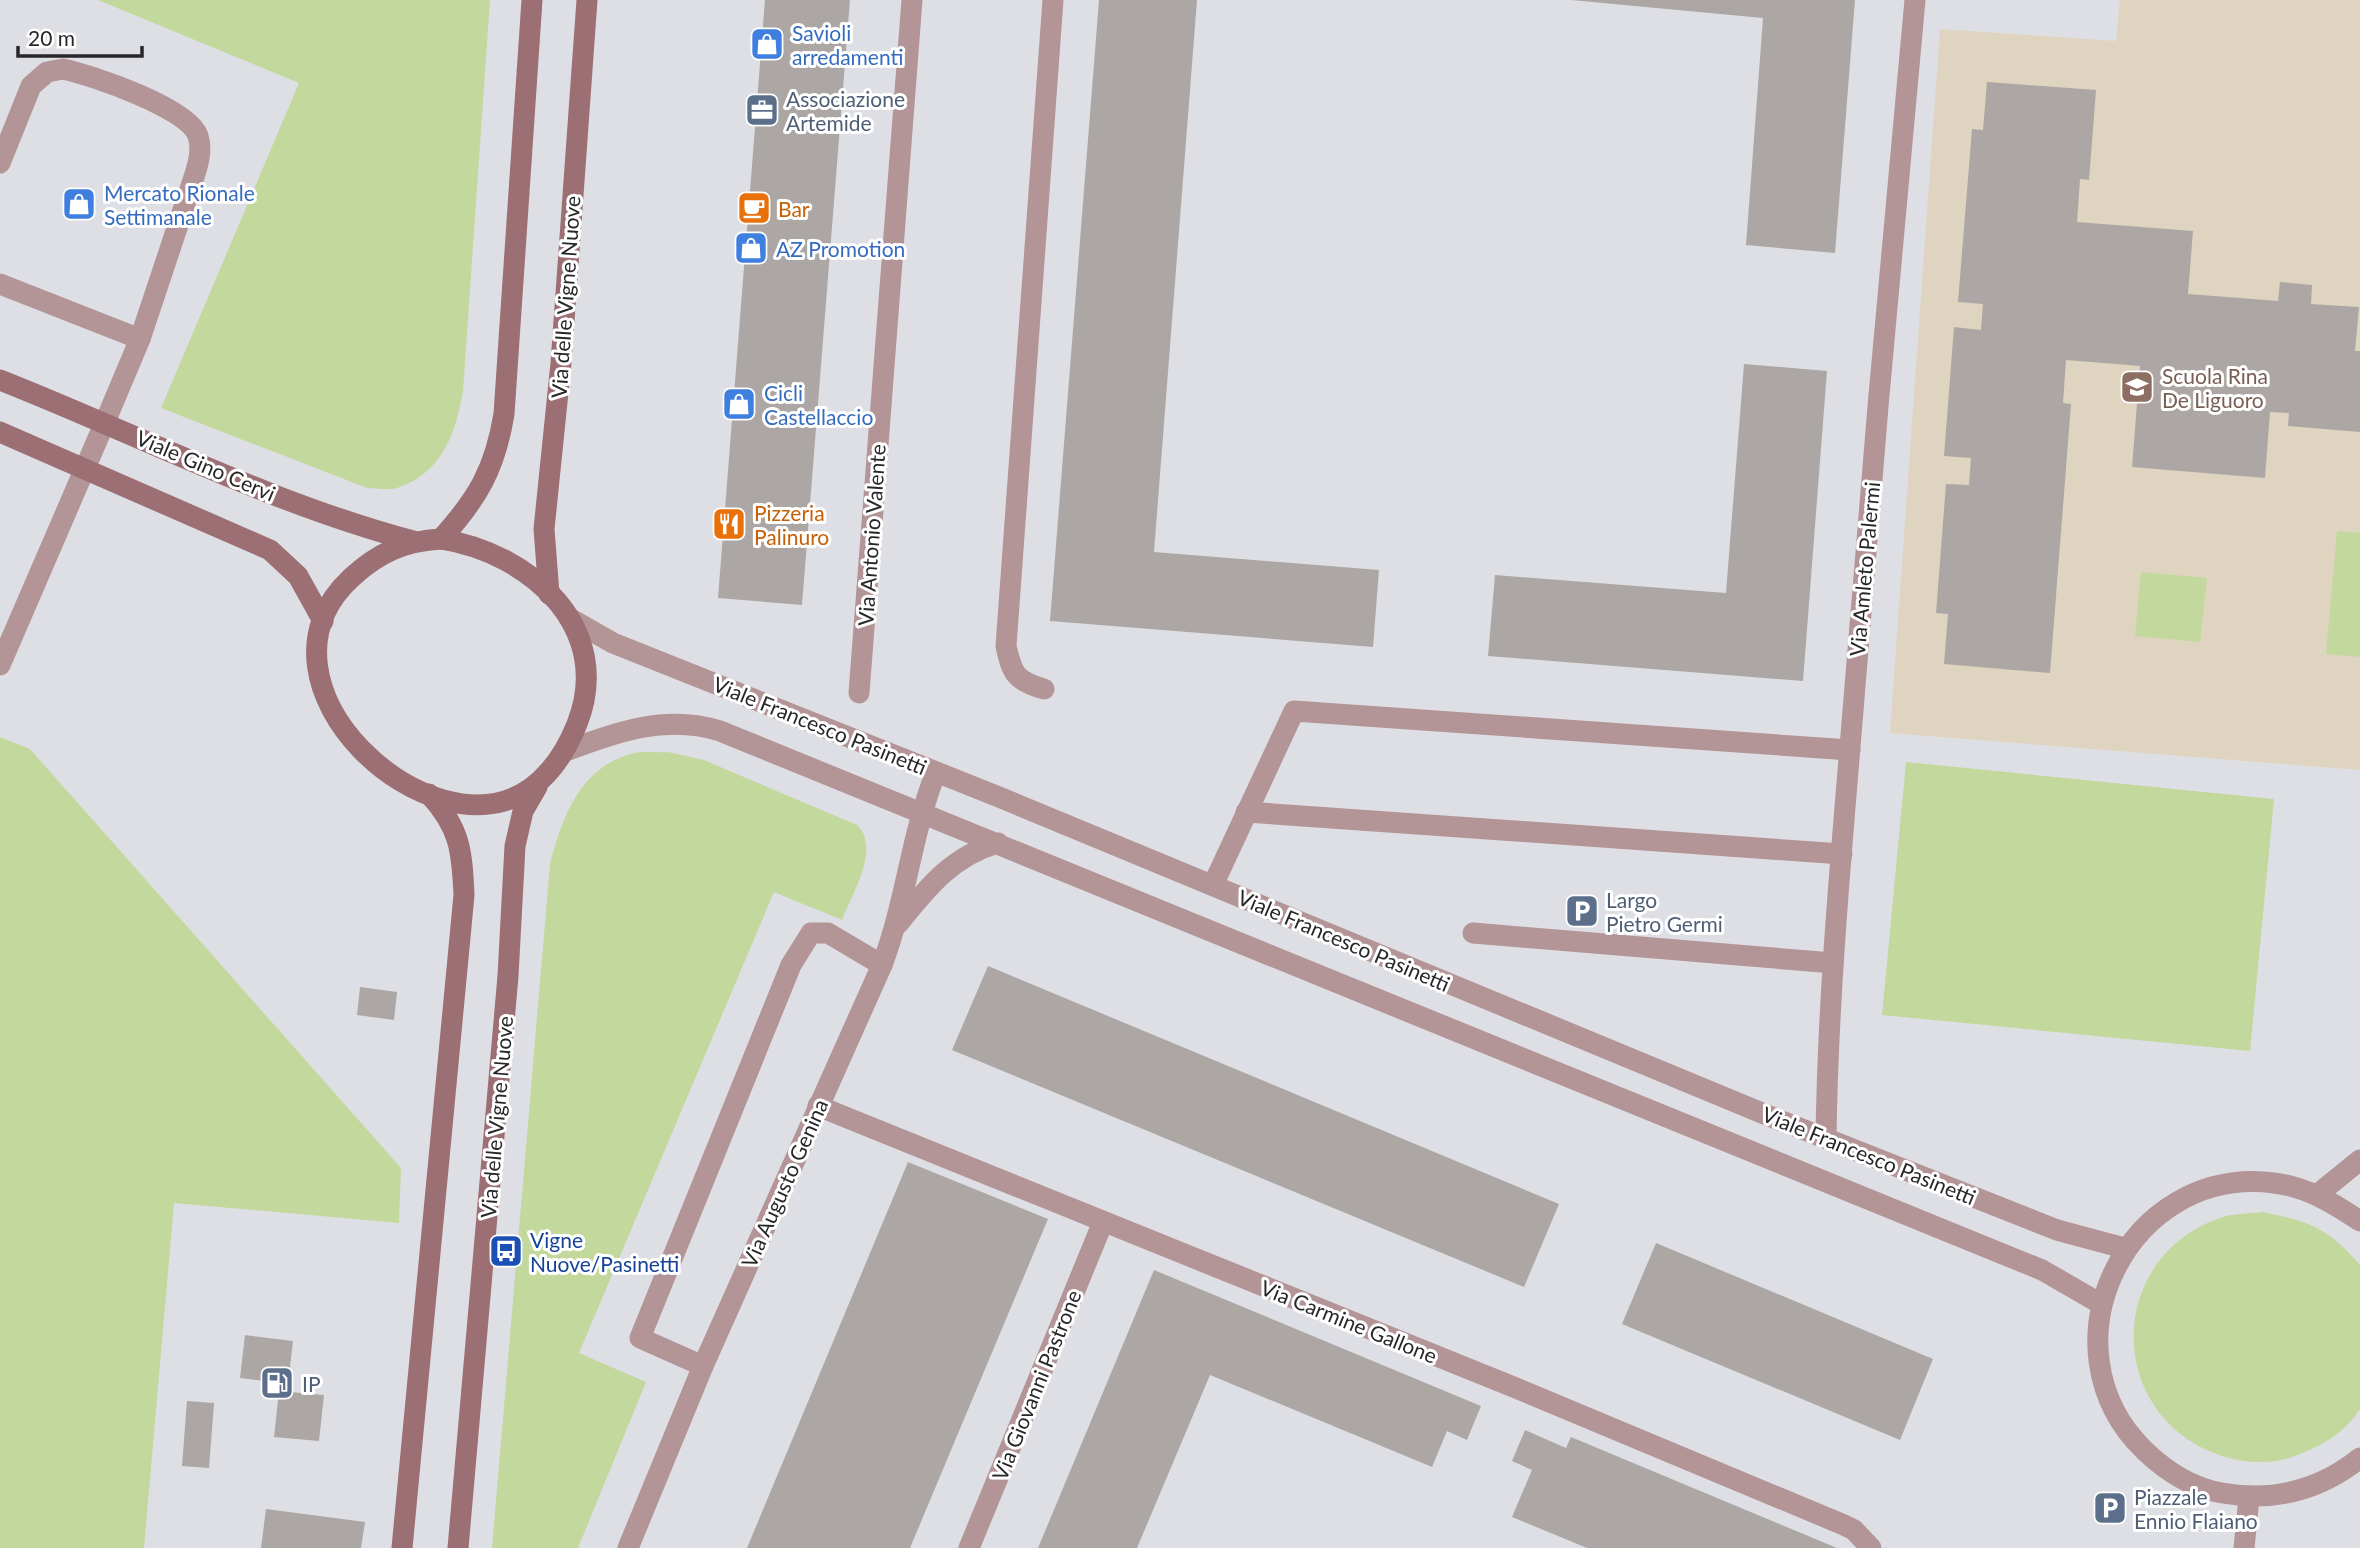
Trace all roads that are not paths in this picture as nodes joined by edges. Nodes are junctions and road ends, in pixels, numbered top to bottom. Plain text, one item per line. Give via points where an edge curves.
1 (533, 0) edge
2 (587, 0) edge
3 (912, 0) edge
4 (1053, 0) edge
5 (1915, 0) edge
6 (0, 163) edge
7 (0, 284) edge
8 (140, 339) junction
9 (0, 380) edge
10 (105, 422) junction
11 (0, 432) edge
12 (85, 469) junction
13 (441, 539) junction
14 (415, 541) junction
15 (549, 594) junction
16 (569, 618) junction
17 (323, 621) junction
18 (0, 665) edge
19 (1044, 689) dead end
20 (859, 693) dead end
21 (1850, 750) junction
22 (566, 751) junction
23 (936, 772) junction
24 (544, 776) junction
25 (429, 794) junction
26 (920, 811) junction
27 (1246, 812) junction
28 (998, 842) junction
29 (1842, 854) junction
30 (1213, 885) junction
31 (897, 926) junction
32 (1473, 933) dead end
33 (1833, 963) junction
34 (882, 965) junction
35 (818, 1106) junction
36 (1826, 1138) junction
37 (2360, 1160) edge
38 (2318, 1194) junction
39 (2360, 1221) edge
40 (1103, 1222) junction
41 (2124, 1248) junction
42 (2101, 1304) junction
43 (703, 1366) junction
44 (2360, 1458) edge
45 (2249, 1498) junction
46 (402, 1548) edge
47 (458, 1548) edge
48 (628, 1548) edge
49 (969, 1548) edge
50 (1871, 1548) edge
51 (2244, 1548) edge

1 - 13 main road via 505,414 488,477
2 - 15 main road, Via delle Vigne Nuove via 561,363 544,528
3 - 20 street, Via Antonio Valente
4 - 19 street via 1006,646 1011,667 1023,683
5 - 21 street, Via Amleto Palermi
6 - 8 street via 31,86 47,72 63,69 173,111 198,134 201,155
7 - 8 street
8 - 10 street
9 - 10 main road, Viale Gino Cervi
10 - 12 street
10 - 14 main road, Viale Gino Cervi via 283,498 354,525
11 - 12 main road
12 - 17 main road via 270,550 298,576
12 - 18 street
13 - 14 main road
13 - 15 main road via 501,555 530,574
14 - 17 main road via 392,548 356,573 338,592
15 - 16 main road
16 - 22 main road via 581,646 586,683
16 - 23 street, Viale Francesco Pasinetti via 613,643
17 - 25 main road via 317,665 320,686 335,719 371,759
21 - 27 street via 1294,711
21 - 29 street, Via Amleto Palermi
22 - 24 main road
22 - 26 street, Viale Francesco Pasinetti via 629,729 689,724 747,741
23 - 26 street, Via Augusto Genina
23 - 30 street, Viale Francesco Pasinetti
24 - 25 main road via 520,795 494,803 467,803
24 - 47 main road, Via delle Vigne Nuove via 523,811 515,846 506,1004
25 - 46 main road via 455,830 464,895
26 - 28 street, Viale Francesco Pasinetti
26 - 31 street, Via Augusto Genina
27 - 29 street
27 - 30 street
28 - 31 street via 949,867
28 - 42 street, Viale Francesco Pasinetti via 2042,1270
29 - 33 street, Via Amleto Palermi
30 - 36 street, Viale Francesco Pasinetti
31 - 34 street, Via Augusto Genina
32 - 33 street
33 - 36 street, Via Amleto Palermi
34 - 35 street, Via Augusto Genina
34 - 43 street via 820,932 811,933 791,965 640,1338
35 - 40 street, Via Carmine Gallone
35 - 43 street, Via Augusto Genina
36 - 41 street, Viale Francesco Pasinetti via 2057,1230
37 - 38 street
38 - 39 street
38 - 41 street via 2274,1182 2228,1184 2185,1198 2147,1224
40 - 49 street, Via Giovanni Pastrone
40 - 50 street, Via Carmine Gallone via 1844,1525
41 - 42 street
42 - 45 street via 2097,1350 2107,1395 2129,1436 2162,1467 2203,1490
43 - 48 street, Via Augusto Genina
44 - 45 street via 2338,1476 2295,1494
45 - 51 street

